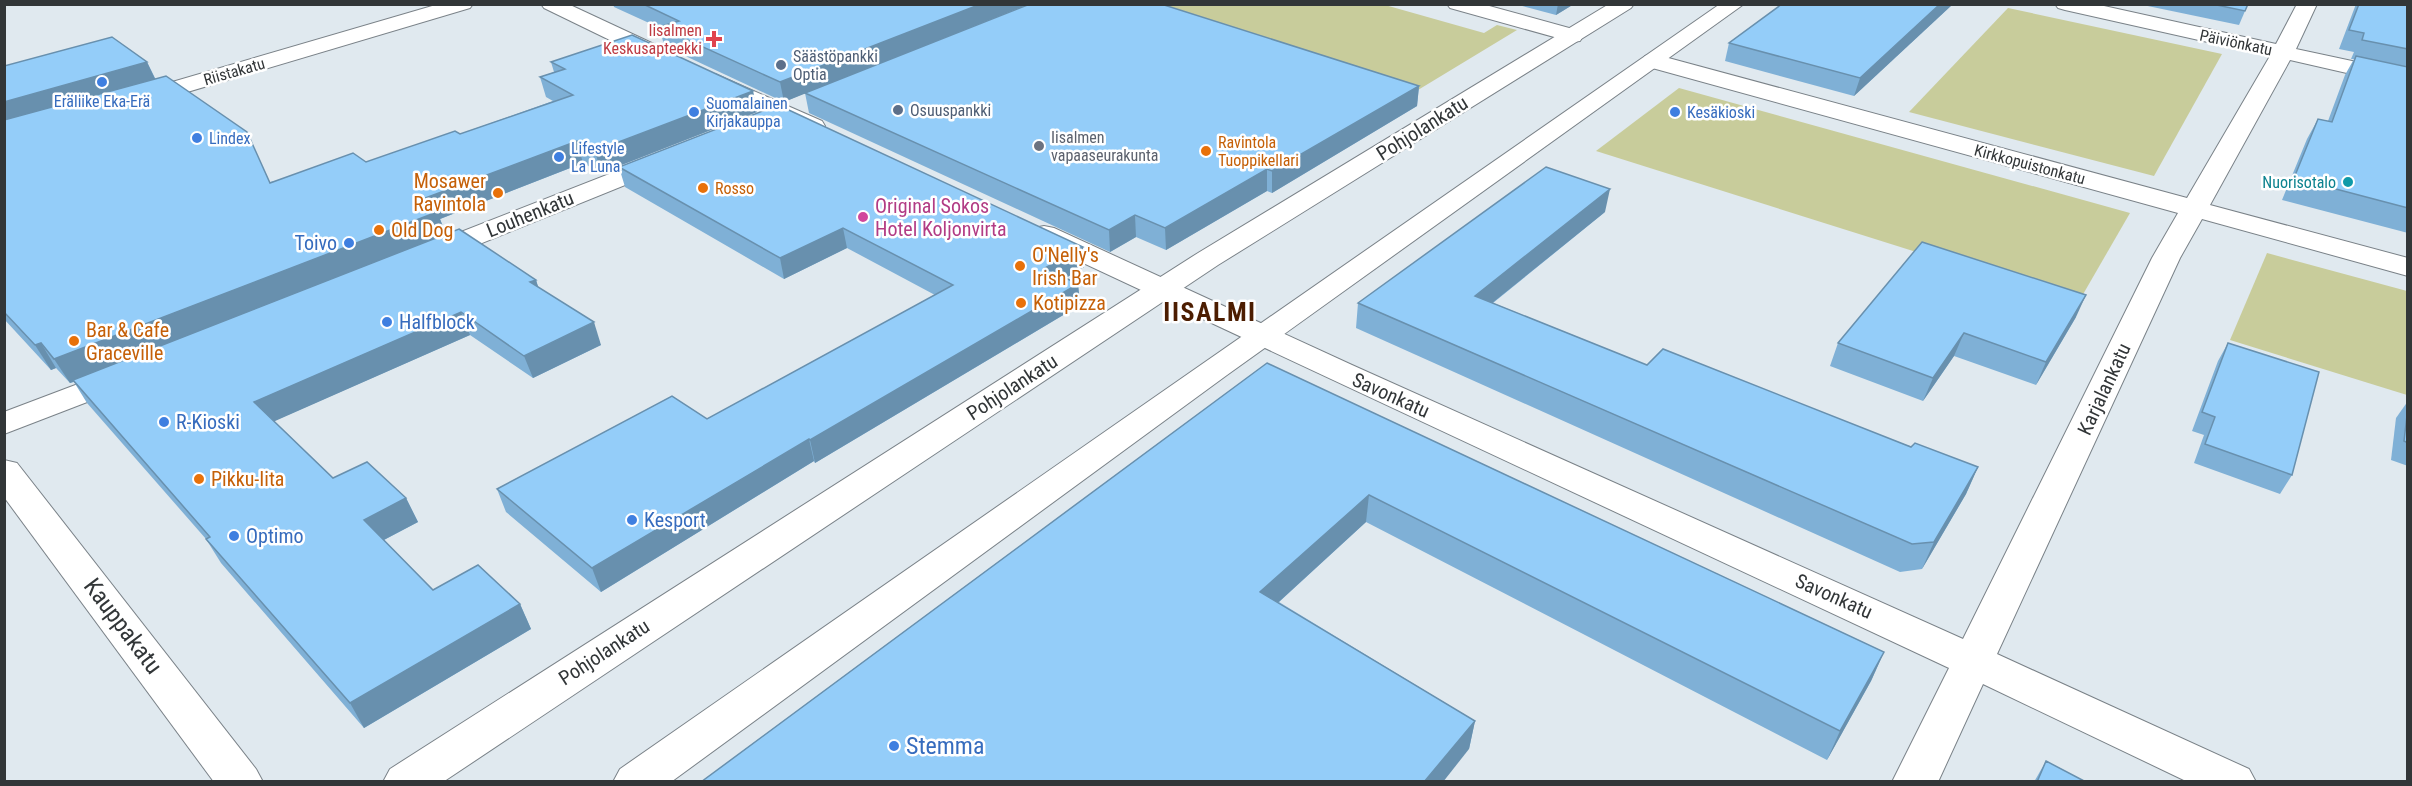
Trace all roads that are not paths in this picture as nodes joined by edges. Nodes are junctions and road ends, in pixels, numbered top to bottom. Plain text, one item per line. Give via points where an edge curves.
1 (463, 4) edge
2 (551, 4) edge
3 (1457, 4) edge
4 (1624, 4) edge
5 (1734, 4) edge
6 (2065, 4) edge
7 (2307, 4) edge
8 (1572, 36) junction
9 (2283, 53) junction
10 (1653, 61) junction
11 (2408, 80) edge
12 (119, 104) edge
13 (799, 107) junction
14 (752, 126) edge
15 (840, 139) edge
16 (685, 152) edge
17 (2193, 209) junction
18 (1020, 223) edge
19 (409, 263) edge
20 (2408, 267) edge
21 (1161, 290) junction
22 (1262, 336) junction
23 (143, 369) edge
24 (4, 424) edge
25 (4, 471) edge
26 (1975, 661) junction
27 (240, 782) edge
28 (406, 782) edge
29 (636, 782) edge
30 (1915, 782) edge
31 (2233, 782) edge

1 - 12 street, Riistakatu
2 - 13 street
3 - 8 street
4 - 8 street, Pohjolankatu
5 - 10 street
6 - 9 street, Päiviönkatu
7 - 9 street, Karjalankatu
8 - 21 street, Pohjolankatu
9 - 11 street, Päiviönkatu
9 - 17 street, Karjalankatu
10 - 17 street, Kirkkopuistonkatu
10 - 22 street
13 - 14 street
13 - 15 street
16 - 19 street, Louhenkatu
17 - 20 street, Kirkkopuistonkatu
17 - 26 street, Karjalankatu via 2166,258
18 - 21 street, Savonkatu
21 - 22 street, Savonkatu
21 - 28 street, Pohjolankatu
22 - 26 street, Savonkatu
22 - 29 street
23 - 24 street
25 - 27 street, Kauppakatu
26 - 30 street, Karjalankatu
26 - 31 street, Savonkatu

